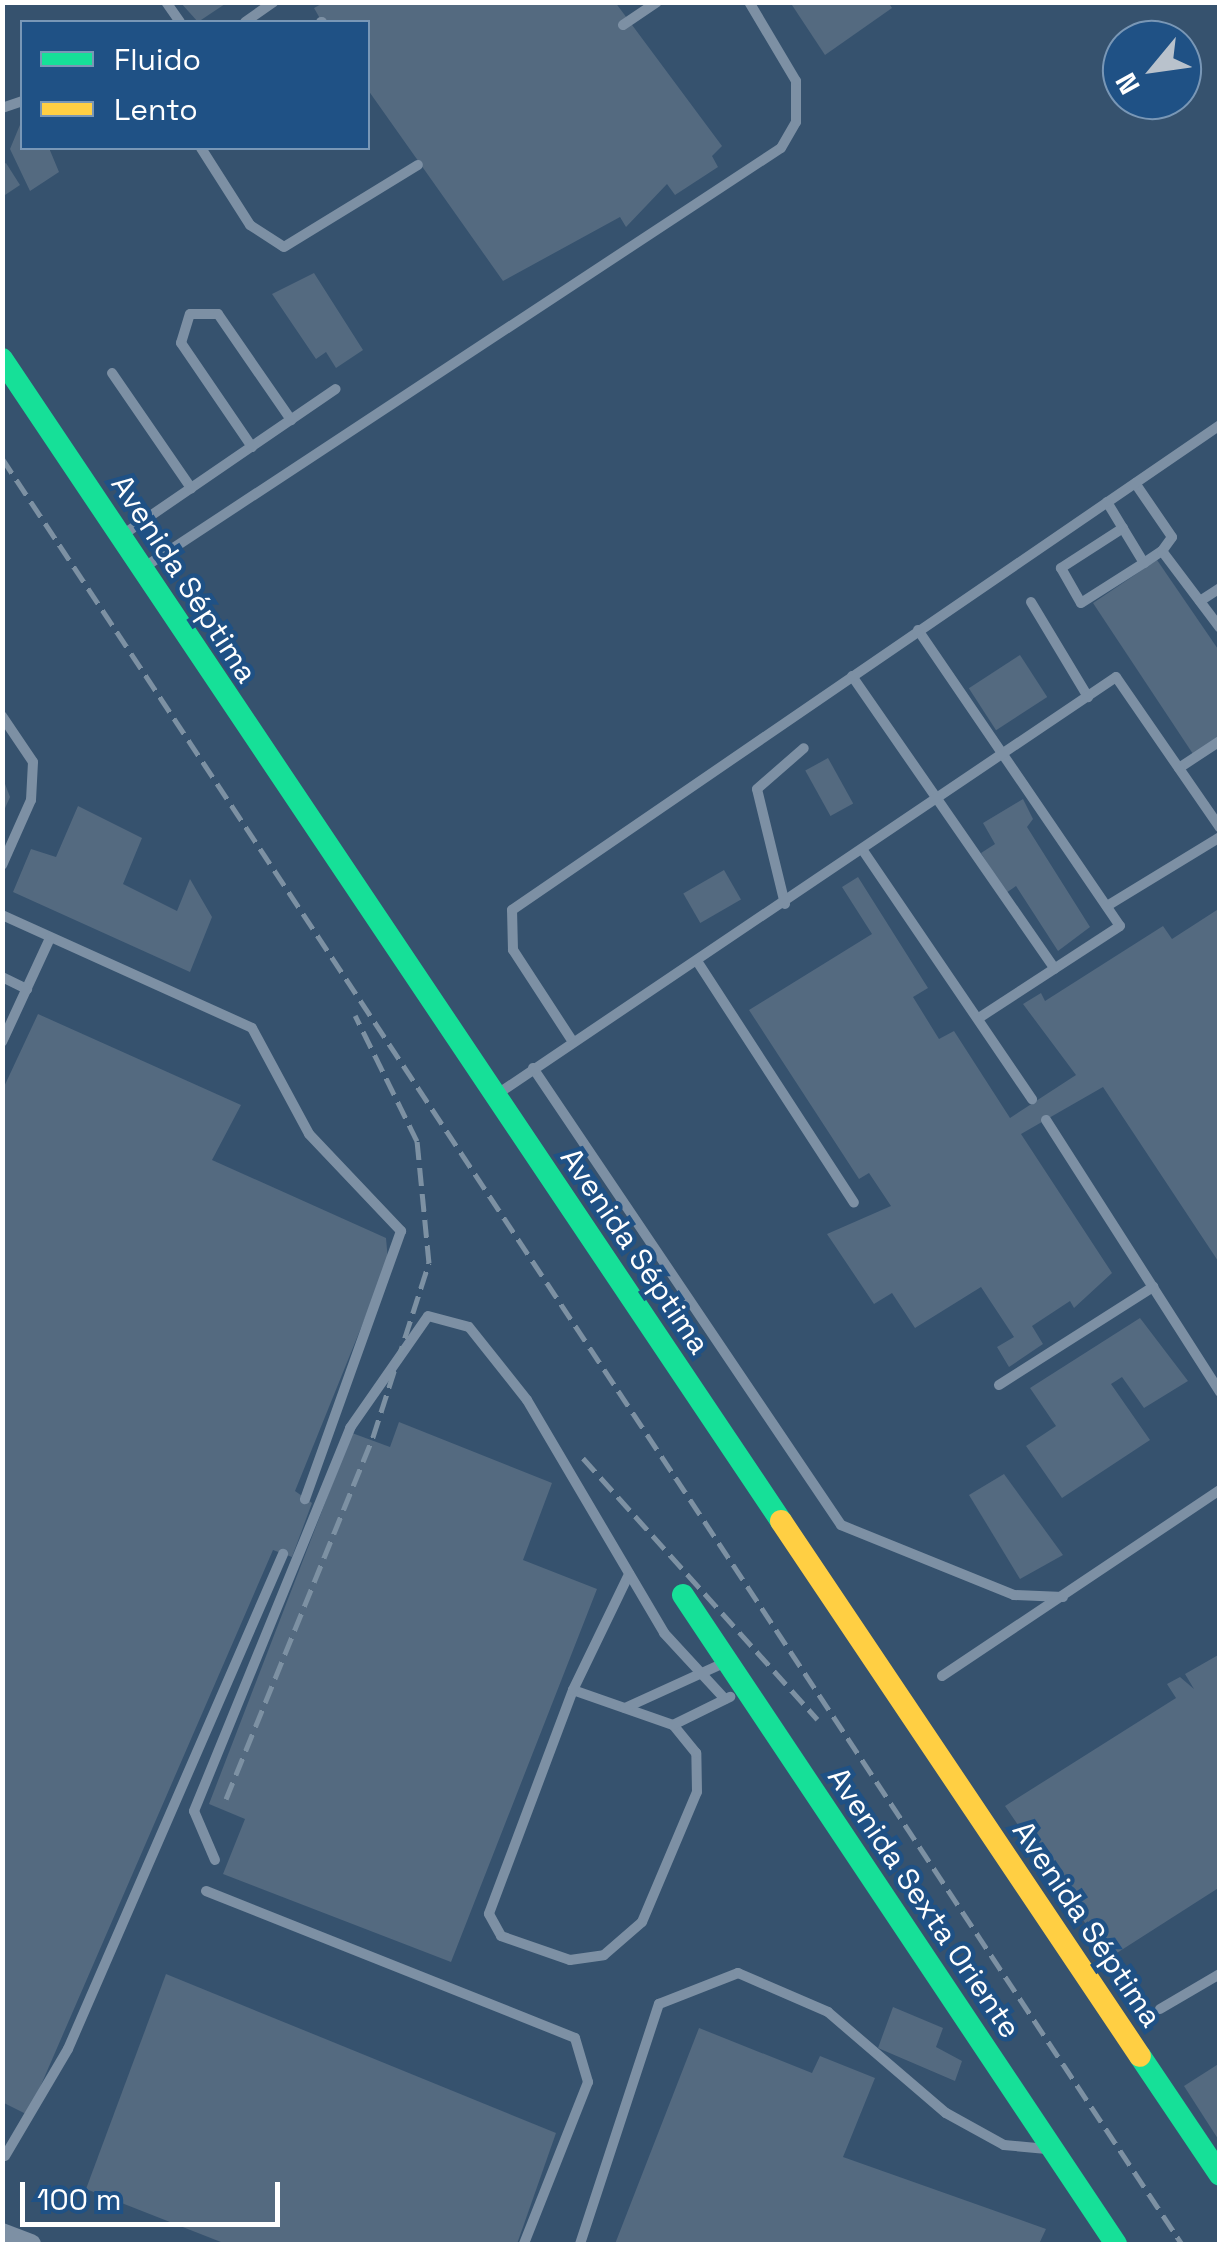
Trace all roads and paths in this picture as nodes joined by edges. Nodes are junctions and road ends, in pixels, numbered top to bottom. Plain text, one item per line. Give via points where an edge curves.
1 (274, 2) edge
2 (657, 2) edge
3 (749, 2) edge
4 (249, 20) edge
5 (623, 25) dead end
6 (203, 150) edge
7 (418, 165) dead end
8 (2, 360) edge
9 (112, 373) dead end
10 (336, 389) dead end
11 (291, 420) junction
12 (1220, 425) edge
13 (252, 447) junction
14 (1135, 483) junction
15 (190, 488) junction
16 (1107, 502) junction
17 (1122, 528) junction
18 (120, 536) junction
19 (1162, 551) junction
20 (1144, 563) junction
21 (141, 569) junction
22 (1220, 588) edge
23 (1200, 601) junction
24 (1030, 602) dead end
25 (1220, 628) edge
26 (918, 630) junction
27 (852, 676) junction
28 (1088, 697) junction
29 (2, 716) edge
30 (1220, 741) edge
31 (804, 748) dead end
32 (1006, 757) junction
33 (1179, 768) junction
34 (944, 798) junction
35 (1220, 828) edge
36 (1220, 837) edge
37 (864, 852) junction
38 (2, 864) edge
39 (785, 904) junction
40 (1106, 906) junction
41 (2, 915) edge
42 (50, 938) junction
43 (698, 961) junction
44 (1054, 969) junction
45 (2, 977) edge
46 (27, 989) junction
47 (978, 1018) junction
48 (2, 1042) edge
49 (573, 1042) junction
50 (533, 1068) junction
51 (494, 1097) junction
52 (1032, 1098) dead end
53 (1046, 1120) dead end
54 (854, 1203) dead end
55 (1153, 1287) junction
56 (1000, 1385) dead end
57 (1220, 1392) edge
58 (1220, 1490) edge
59 (305, 1498) dead end
60 (283, 1554) dead end
61 (629, 1574) junction
62 (683, 1595) dead end
63 (1064, 1597) junction
64 (726, 1661) junction
65 (706, 1674) junction
66 (942, 1676) dead end
67 (573, 1690) junction
68 (735, 1694) junction
69 (625, 1708) junction
70 (673, 1724) junction
71 (215, 1860) dead end
72 (206, 1892) dead end
73 (1220, 1974) edge
74 (1160, 2009) dead end
75 (1053, 2150) junction
76 (3, 2158) edge
77 (1220, 2175) edge
78 (524, 2244) edge
79 (580, 2244) edge
80 (1116, 2244) edge

1 - 4 lane
2 - 5 lane
3 - 21 lane via 796,81 796,122 781,148
6 - 7 lane via 250,224 284,248
8 - 18 street, Avenida Séptima
9 - 15 lane
10 - 11 lane
11 - 13 lane
11 - 13 lane via 218,314 190,314 182,343
12 - 14 lane
13 - 15 lane
14 - 16 lane
14 - 19 lane via 1172,538
15 - 18 lane
16 - 17 lane
16 - 26 lane
17 - 20 lane
17 - 20 lane via 1061,568 1071,587 1085,604
18 - 21 street, Avenida Séptima
19 - 20 lane
19 - 23 lane
21 - 51 street, Avenida Séptima
22 - 23 lane
23 - 25 lane
24 - 28 lane
26 - 27 lane
26 - 32 lane
27 - 34 lane
27 - 49 lane via 512,910 512,950
28 - 32 lane
28 - 33 lane via 1116,677
29 - 38 lane via 34,762 31,800
30 - 33 lane
31 - 39 lane via 758,789
32 - 34 lane
32 - 40 lane
33 - 35 lane
34 - 37 lane
34 - 44 lane
36 - 40 lane
37 - 39 lane
37 - 47 lane
39 - 43 lane
40 - 44 lane via 1120,926
41 - 42 lane
42 - 46 lane
42 - 59 lane via 252,1028 309,1134 402,1231
43 - 49 lane
43 - 54 lane
44 - 47 lane
45 - 46 lane
46 - 48 lane
47 - 52 lane
49 - 50 lane
50 - 51 lane
50 - 63 lane via 841,1525 1014,1595
51 - 77 street, Avenida Séptima
53 - 55 lane
55 - 56 lane
55 - 57 lane
58 - 63 lane
60 - 76 lane via 68,2049
61 - 65 lane via 664,1633
61 - 67 lane
61 - 71 lane via 527,1400 469,1327 443,1313 428,1316 350,1428 194,1812
62 - 64 street, Avenida Sexta Oriente
63 - 66 lane
64 - 65 lane
64 - 68 street, Avenida Sexta Oriente
65 - 68 lane
65 - 69 lane
67 - 69 lane
67 - 70 lane via 489,1914 502,1936 570,1960 604,1956 632,1933 686,1826 698,1766
68 - 70 lane
68 - 75 street, Avenida Sexta Oriente
69 - 70 lane
72 - 78 lane via 575,2038 588,2082
73 - 74 lane
75 - 79 lane via 1004,2145 946,2113 828,2012 738,1972 659,2004
75 - 80 street, Avenida Sexta Oriente

